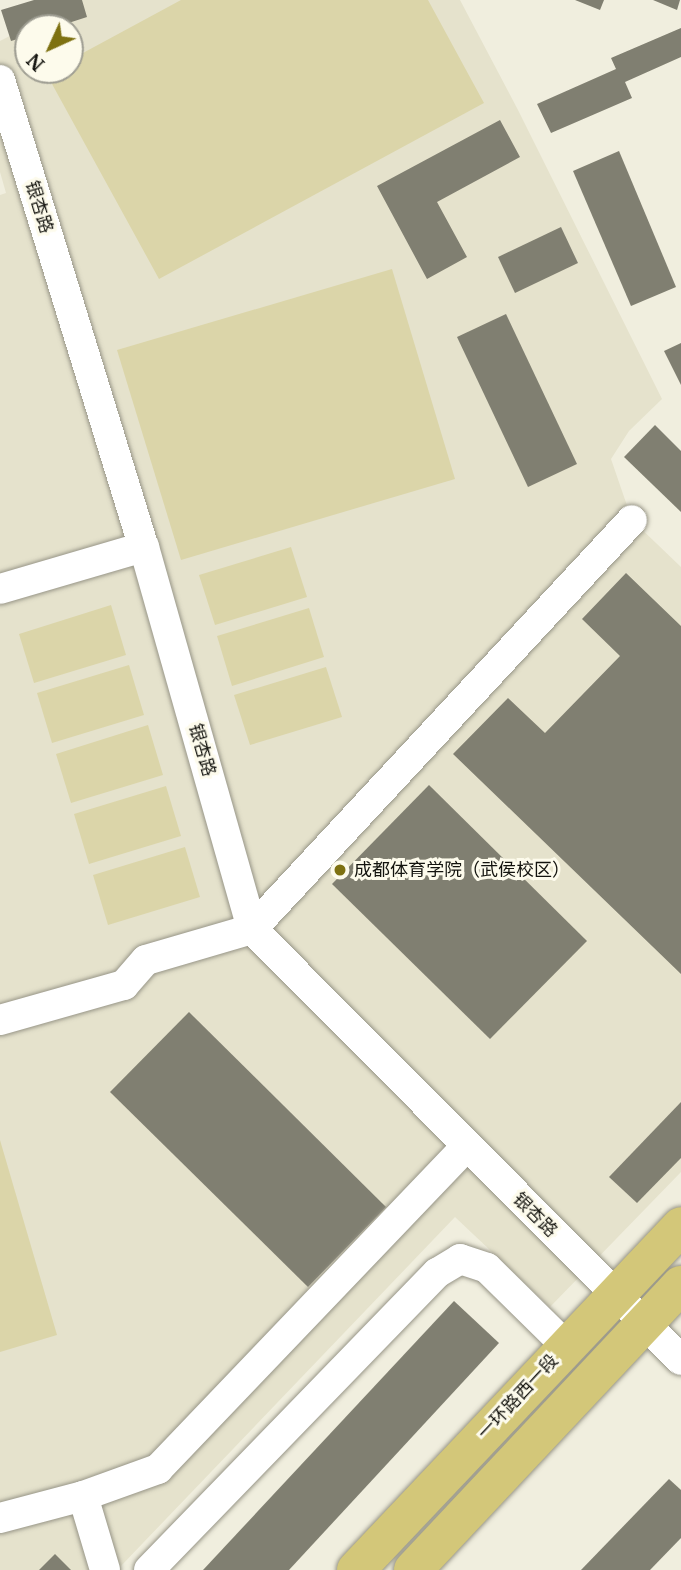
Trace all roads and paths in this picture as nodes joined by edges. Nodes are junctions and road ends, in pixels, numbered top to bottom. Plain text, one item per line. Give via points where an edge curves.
1 (0, 80) edge
2 (632, 520) dead end
3 (145, 547) junction
4 (0, 589) edge
5 (252, 929) junction
6 (0, 1020) edge
7 (466, 1147) junction
8 (681, 1226) edge
9 (681, 1285) edge
10 (614, 1295) junction
11 (644, 1324) junction
12 (566, 1346) junction
13 (681, 1360) edge
14 (83, 1496) junction
15 (0, 1518) edge
16 (105, 1570) edge
17 (149, 1570) edge
18 (356, 1570) edge
19 (413, 1570) edge

1 - 3 street, 银杏路
2 - 5 street
3 - 4 street
3 - 5 street, 银杏路
5 - 6 street via 146,960 124,985
5 - 7 street, 银杏路
7 - 10 street, 银杏路
7 - 14 street via 158,1469
8 - 10 main road, 一环路西一段
9 - 11 main road
10 - 11 street, 银杏路
10 - 12 main road, 一环路西一段
11 - 13 street, 银杏路
11 - 19 main road
12 - 17 street via 487,1268 460,1259 437,1273
12 - 18 main road, 一环路西一段
14 - 15 street
14 - 16 street

